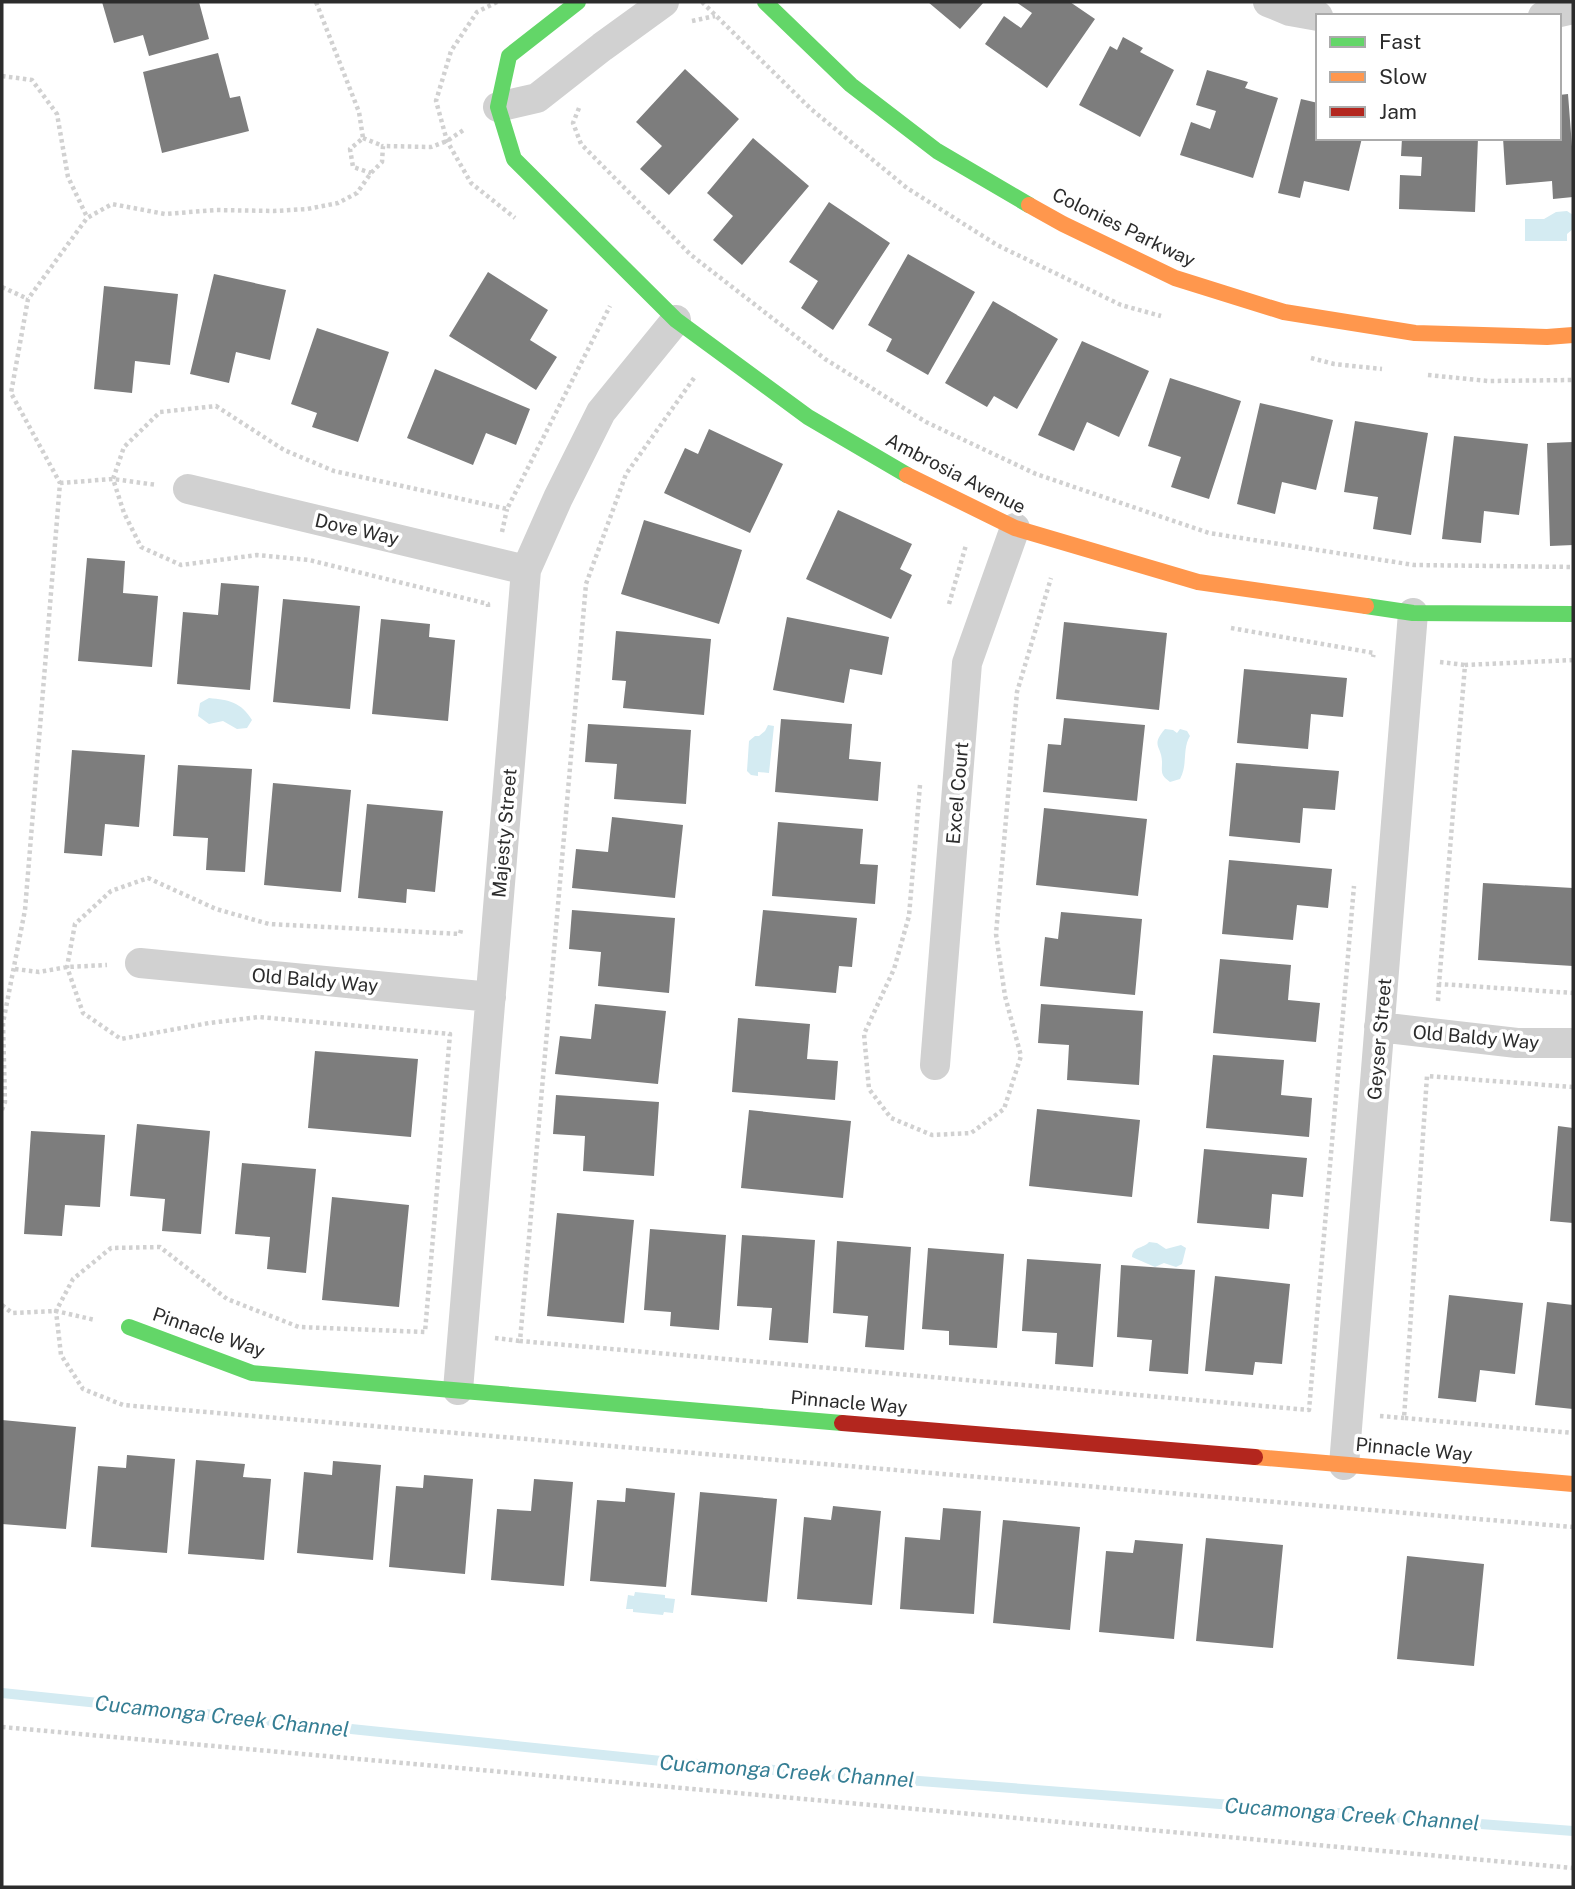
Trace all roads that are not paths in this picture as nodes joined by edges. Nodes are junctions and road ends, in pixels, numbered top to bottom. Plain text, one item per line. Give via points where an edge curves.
1 (578, 2) edge
2 (664, 2) edge
3 (765, 2) edge
4 (1268, 2) edge
5 (1573, 9) edge
6 (1552, 14) edge
7 (1316, 16) edge
8 (498, 107) junction
9 (676, 320) junction
10 (1573, 335) edge
11 (188, 489) road end
12 (1015, 528) junction
13 (526, 570) junction
14 (1413, 613) junction
15 (1573, 614) edge
16 (140, 964) road end
17 (491, 997) junction
18 (1380, 1027) junction
19 (1573, 1043) edge
20 (935, 1065) dead end
21 (129, 1327) road end
22 (458, 1390) junction
23 (1344, 1465) junction
24 (1573, 1484) edge

1 - 8 street via 509,55
2 - 8 street via 537,98
3 - 10 street, Colonies Parkway via 851,85 937,151 1063,224 1175,278 1284,312 1415,333
4 - 7 street
5 - 6 street
8 - 9 street, Ambrosia Avenue via 514,159
9 - 12 street, Ambrosia Avenue via 808,417 903,473
9 - 13 street, Majesty Street via 601,412
11 - 13 street, Dove Way
12 - 14 street, Ambrosia Avenue via 1198,582
12 - 20 street, Excel Court via 967,663
13 - 17 street, Majesty Street
14 - 15 street, Ambrosia Avenue
14 - 18 street, Geyser Street
16 - 17 street, Old Baldy Way
17 - 22 street, Majesty Street
18 - 19 street, Old Baldy Way via 1517,1043
18 - 23 street, Geyser Street
21 - 22 street, Pinnacle Way via 251,1373
22 - 23 street, Pinnacle Way
23 - 24 street, Pinnacle Way

